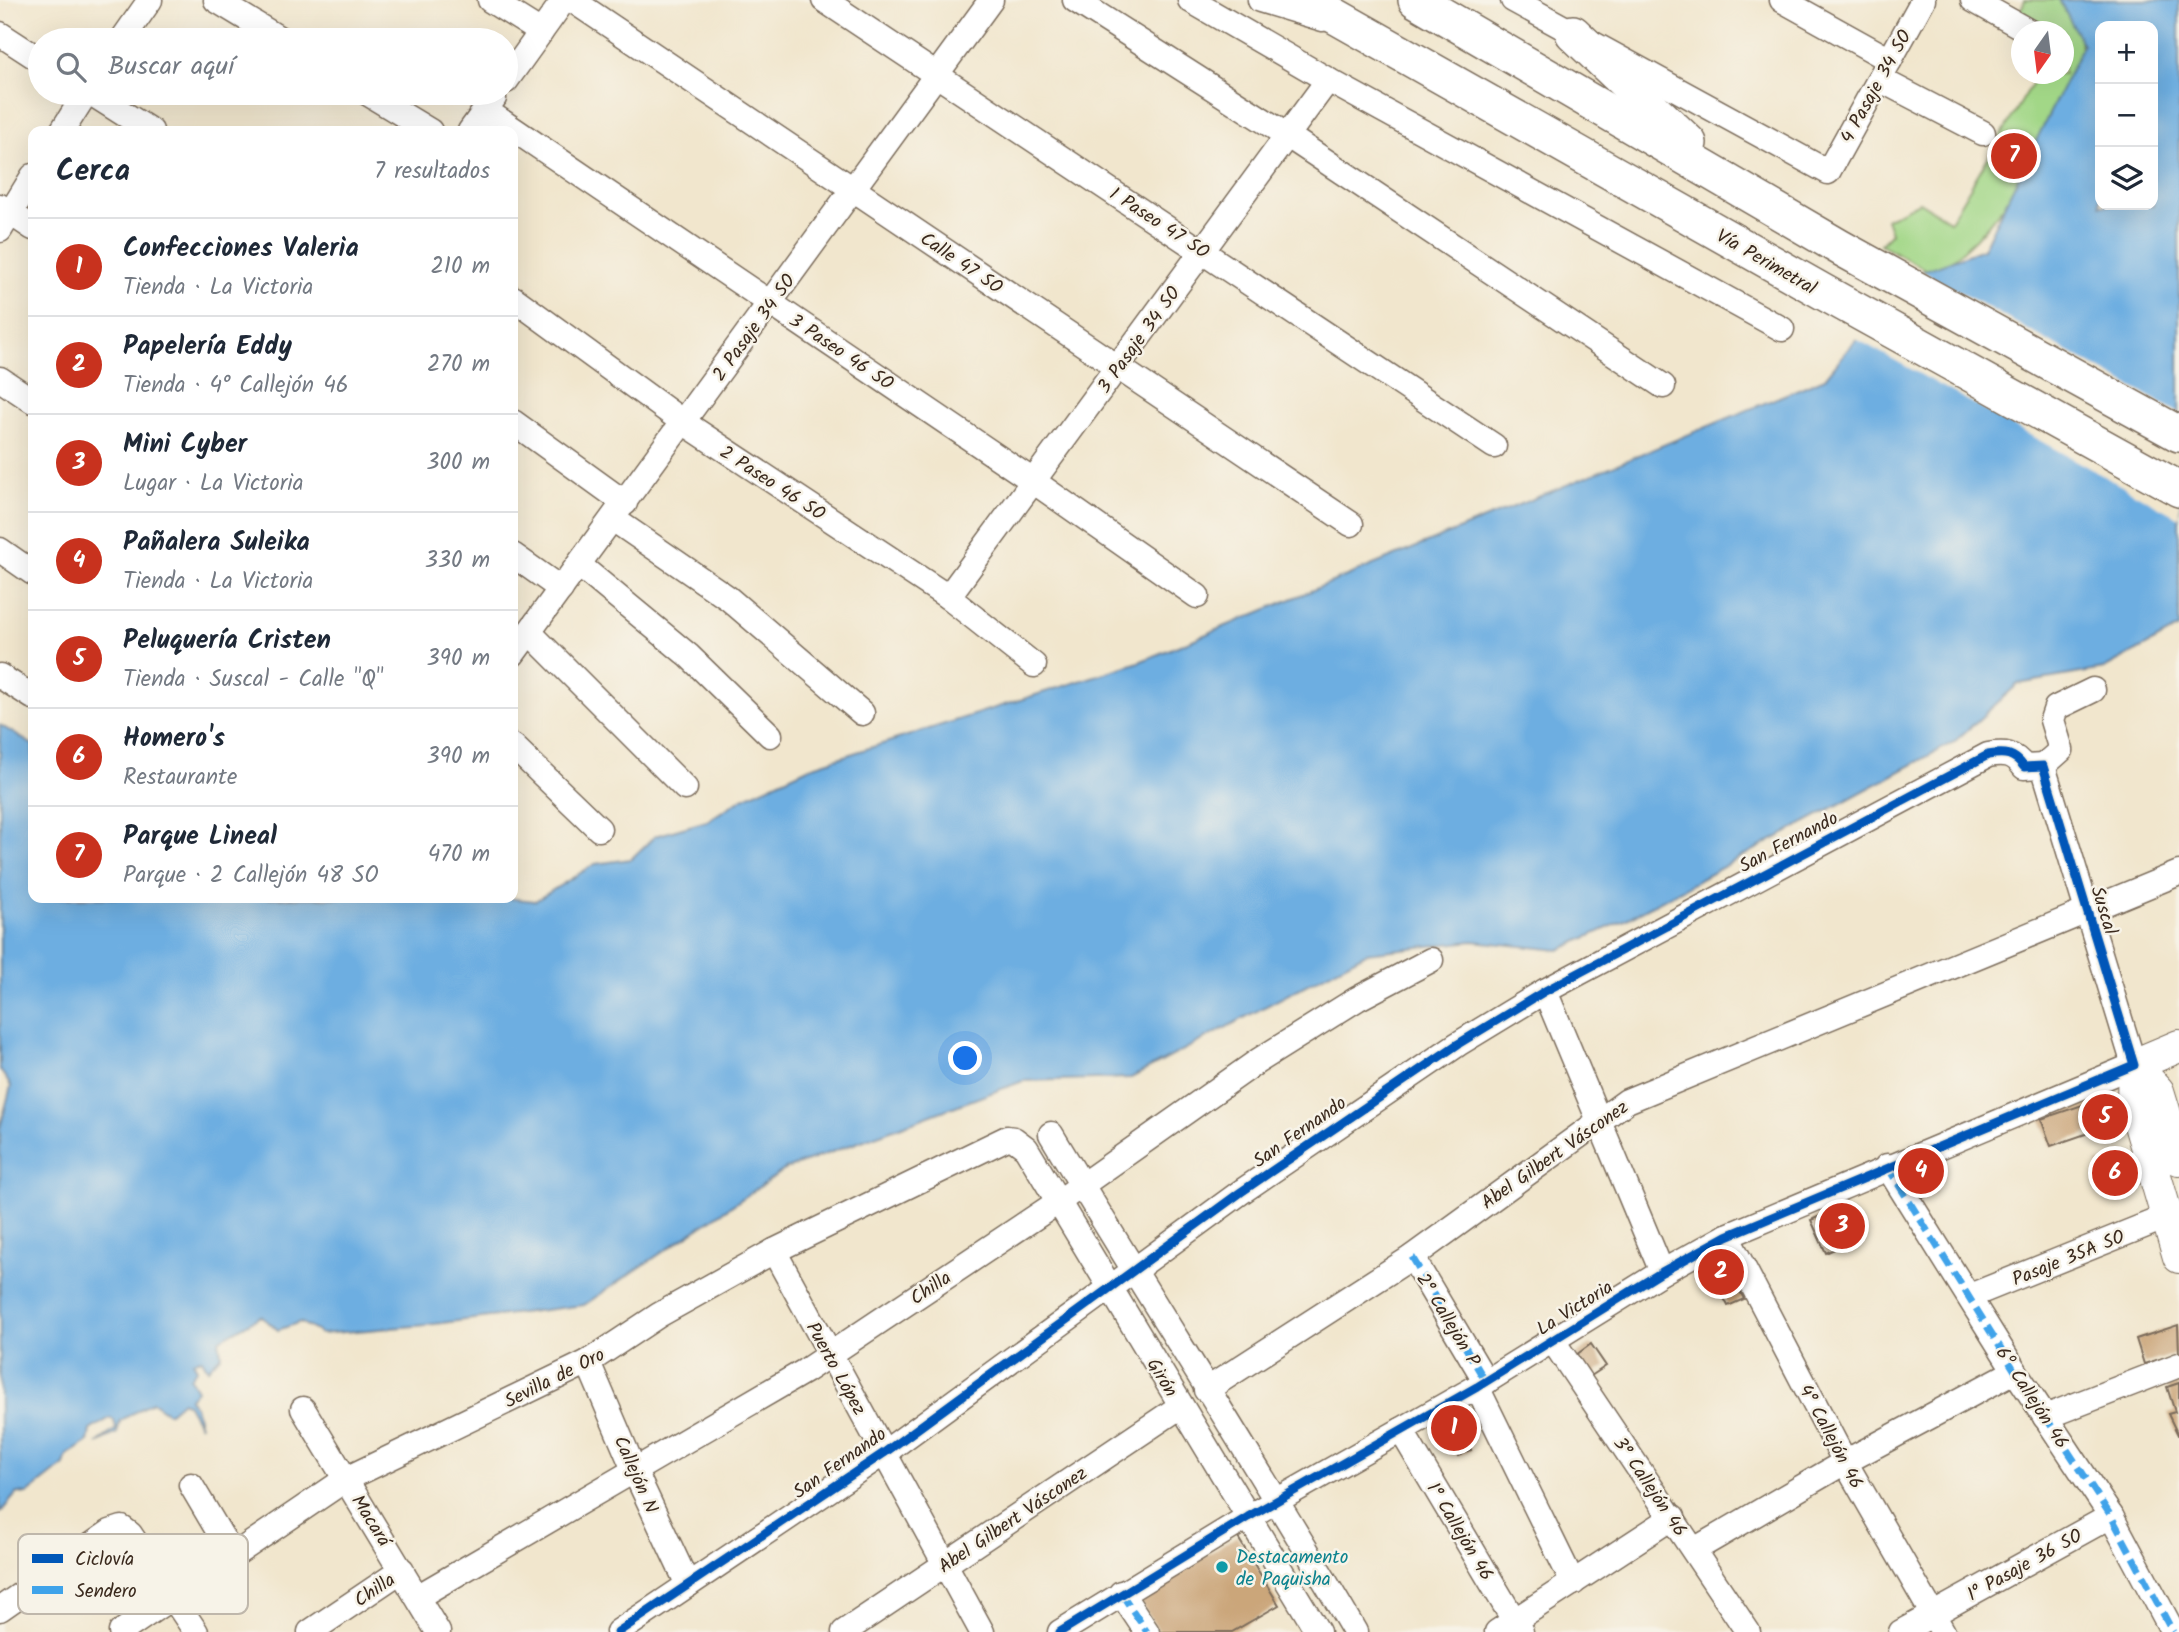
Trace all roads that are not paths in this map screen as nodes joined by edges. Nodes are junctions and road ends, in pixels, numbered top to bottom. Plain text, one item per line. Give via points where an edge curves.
1 (150, 0) edge
2 (216, 0) edge
3 (490, 0) edge
4 (564, 0) edge
5 (572, 0) edge
6 (824, 0) edge
7 (992, 0) edge
8 (1075, 0) edge
9 (1190, 0) edge
10 (1260, 0) edge
11 (1307, 0) edge
12 (1416, 0) edge
13 (1513, 0) edge
14 (1782, 0) edge
15 (1923, 0) edge
16 (1973, 0) edge
17 (2011, 21) edge
18 (130, 28) edge
19 (262, 28) edge
20 (1358, 29) junction
21 (541, 32) junction
22 (1573, 33) junction
23 (0, 34) edge
24 (28, 52) edge
25 (518, 64) edge
26 (1885, 69) junction
27 (937, 75) junction
28 (1328, 80) junction
29 (80, 105) edge
30 (109, 105) edge
31 (387, 105) edge
32 (489, 105) edge
33 (495, 105) edge
34 (66, 126) edge
35 (143, 126) edge
36 (422, 126) edge
37 (474, 126) edge
38 (1983, 134) dead end
39 (1288, 135) junction
40 (28, 183) edge
41 (1732, 184) junction
42 (854, 189) junction
43 (3, 216) edge
44 (28, 226) edge
45 (1203, 250) junction
46 (518, 302) edge
47 (771, 303) junction
48 (1782, 329) dead end
49 (1118, 367) junction
50 (0, 379) edge
51 (1663, 386) dead end
52 (28, 398) edge
53 (683, 422) junction
54 (518, 426) edge
55 (2179, 434) edge
56 (1494, 446) dead end
57 (1034, 481) junction
58 (2179, 489) edge
59 (619, 511) junction
60 (1351, 524) dead end
61 (0, 550) edge
62 (518, 559) edge
63 (579, 565) junction
64 (28, 570) edge
65 (561, 589) junction
66 (1197, 596) dead end
67 (948, 597) junction
68 (529, 632) junction
69 (518, 647) edge
70 (1034, 665) dead end
71 (0, 676) edge
72 (2093, 690) dead end
73 (28, 694) edge
74 (862, 713) dead end
75 (770, 735) dead end
76 (518, 751) edge
77 (2043, 766) junction
78 (685, 788) dead end
79 (599, 829) dead end
80 (2179, 873) edge
81 (2087, 911) junction
82 (1431, 960) dead end
83 (1545, 992) junction
84 (2179, 1046) edge
85 (2134, 1065) junction
86 (1597, 1120) junction
87 (1051, 1134) dead end
88 (997, 1140) joint
89 (2179, 1159) edge
90 (1887, 1166) junction
91 (1082, 1185) junction
92 (1058, 1202) junction
93 (2166, 1217) junction
94 (1727, 1236) junction
95 (774, 1251) junction
96 (1412, 1257) junction
97 (2179, 1258) edge
98 (1134, 1269) junction
99 (1662, 1272) junction
100 (1109, 1287) junction
101 (1970, 1296) junction
102 (1553, 1341) junction
103 (828, 1355) junction
104 (589, 1362) junction
105 (2179, 1365) edge
106 (2015, 1371) junction
107 (1482, 1384) junction
108 (1206, 1390) junction
109 (1181, 1406) junction
110 (303, 1409) dead end
111 (2045, 1417) junction
112 (1401, 1430) junction
113 (884, 1452) junction
114 (1845, 1462) junction
115 (635, 1472) junction
116 (346, 1479) junction
117 (191, 1485) dead end
118 (1278, 1500) junction
119 (2111, 1516) junction
120 (1248, 1517) junction
121 (1672, 1517) junction
122 (107, 1534) edge
123 (130, 1534) edge
124 (220, 1534) edge
125 (248, 1546) edge
126 (1694, 1550) junction
127 (944, 1564) junction
128 (402, 1570) junction
129 (1573, 1583) junction
130 (688, 1586) junction
131 (1121, 1593) junction
132 (18, 1596) edge
133 (419, 1596) junction
134 (0, 1609) edge
135 (147, 1614) edge
136 (184, 1614) edge
137 (1938, 1623) edge
138 (1511, 1628) edge
139 (121, 1632) edge
140 (196, 1632) edge
141 (310, 1632) edge
142 (438, 1632) edge
143 (618, 1632) edge
144 (844, 1632) edge
145 (982, 1632) edge
146 (1060, 1632) edge
147 (1147, 1632) edge
148 (1318, 1632) edge
149 (1355, 1632) edge
150 (1748, 1632) edge
151 (1901, 1632) edge
152 (2173, 1632) edge

1 - 18 street
2 - 19 street
3 - 21 street
4 - 21 street
5 - 42 street, Calle 47 SO
6 - 27 street, 1 Paseo 47 SO
7 - 27 street, 2 Pasaje 34 SO
8 - 39 street
9 - 28 street
10 - 20 street, Vía Perimetral
11 - 20 highway, Vía Perimetral
12 - 41 highway
13 - 22 street
14 - 26 street
15 - 26 street, 4 Pasaje 34 SO
16 - 17 street
20 - 58 highway, Vía Perimetral
21 - 25 street
22 - 26 street, 4 Pasaje 34 SO via 1828,172
22 - 41 highway
23 - 24 street
26 - 38 street
27 - 42 street, 2 Pasaje 34 SO
27 - 45 street, 1 Paseo 47 SO
28 - 39 street, 3 Pasaje 34 SO
28 - 48 street
29 - 34 street
30 - 35 street
31 - 36 street
32 - 37 street
33 - 47 street, 3 Paseo 46 SO
39 - 45 street, 3 Pasaje 34 SO
39 - 51 street
40 - 43 street
41 - 55 highway
42 - 47 street, 2 Pasaje 34 SO
42 - 49 street, Calle 47 SO
43 - 44 street
45 - 49 street, 3 Pasaje 34 SO
45 - 56 street, 1 Paseo 47 SO
46 - 53 street, 2 Paseo 46 SO
47 - 53 street, 2 Pasaje 34 SO
47 - 57 street, 3 Paseo 46 SO
49 - 57 street, 3 Pasaje 34 SO
49 - 60 street, Calle 47 SO
50 - 52 street
53 - 59 street, 2 Pasaje 34 SO
53 - 67 street, 2 Paseo 46 SO
54 - 59 street
57 - 66 street, 3 Paseo 46 SO
57 - 67 street, 3 Pasaje 34 SO
59 - 63 street, 2 Pasaje 34 SO
59 - 74 street
61 - 64 street
62 - 65 street
63 - 65 street, 2 Pasaje 34 SO
63 - 75 street via 689,656
65 - 68 street, 2 Pasaje 34 SO
67 - 70 street, 2 Paseo 46 SO
68 - 69 street, 2 Pasaje 34 SO
68 - 78 street
71 - 73 street
72 - 77 street via 2056,708 2052,719 2061,750
76 - 79 street
77 - 81 street, Suscal
77 - 83 street, San Fernando via 2024,767 2010,753 1988,755
80 - 81 street, Abel Gilbert Vásconez
81 - 85 street, Suscal
81 - 86 street, Abel Gilbert Vásconez via 1627,1101
82 - 91 street, Chilla via 1258,1060
83 - 86 street
83 - 98 street, San Fernando via 1458,1044
84 - 85 main road, La Victoria
85 - 89 main road via 2158,1091
85 - 90 street, La Victoria
85 - 93 main road via 2133,1101
86 - 96 street, Abel Gilbert Vásconez
86 - 99 street
87 - 91 street, Girón
88 - 92 street, Girón via 1020,1142
88 - 95 street, Sevilla de Oro
90 - 94 street, La Victoria
90 - 101 street, 6º Callejón 46
91 - 92 street, Chilla
91 - 98 street, Girón
92 - 100 street, Girón
92 - 103 street, Chilla
93 - 97 main road
93 - 101 street, Pasaje 35A SO
94 - 99 street, La Victoria
94 - 114 street, 4° Callejón 46
95 - 103 street, Puerto López
95 - 104 street, Sevilla de Oro via 659,1315
96 - 107 street, 2° Callejón P
96 - 108 street, Abel Gilbert Vásconez
98 - 100 street, San Fernando
98 - 108 street, Girón
99 - 102 street, La Victoria
100 - 109 street, Girón
100 - 113 street, San Fernando
101 - 106 street, 6º Callejón 46
102 - 107 street, La Victoria
102 - 121 street, 3° Callejón 46
103 - 113 street, Puerto López
103 - 115 street, Chilla
104 - 115 street, Callejón N
104 - 116 street, Sevilla de Oro
105 - 111 street
106 - 111 street, 6º Callejón 46
106 - 114 street
107 - 112 street, La Victoria
107 - 129 street, 2° Callejón P
108 - 118 street, Girón
109 - 120 street, Girón
109 - 127 street, Abel Gilbert Vásconez
110 - 116 street, Macará
111 - 119 street, 6º Callejón 46
112 - 118 street, La Victoria
112 - 138 street, 1° Callejón 46
113 - 127 street, Puerto López
113 - 130 street, San Fernando
114 - 126 street
114 - 137 street, 4° Callejón 46
115 - 130 street, Callejón N
115 - 133 street, Chilla
116 - 125 street, Sevilla de Oro
116 - 128 street, Macará
117 - 124 street
118 - 120 street, La Victoria
118 - 149 street, Girón
119 - 137 street, 1° Pasaje 36 SO
119 - 152 street, 6º Callejón 46
120 - 131 street, La Victoria
120 - 148 street, Girón
121 - 126 street, 3° Callejón 46
121 - 129 street
122 - 123 street via 127,1530
126 - 150 street, 3° Callejón 46
127 - 144 street, Abel Gilbert Vásconez
127 - 145 street, Puerto López
128 - 133 street, Macará
128 - 141 street, Chilla
129 - 138 street
130 - 143 street, San Fernando
131 - 146 street, La Victoria
131 - 147 street
132 - 134 street
133 - 142 street, Macará
135 - 139 street, Sevilla de Oro
136 - 140 street
137 - 151 street, 1° Pasaje 36 SO

